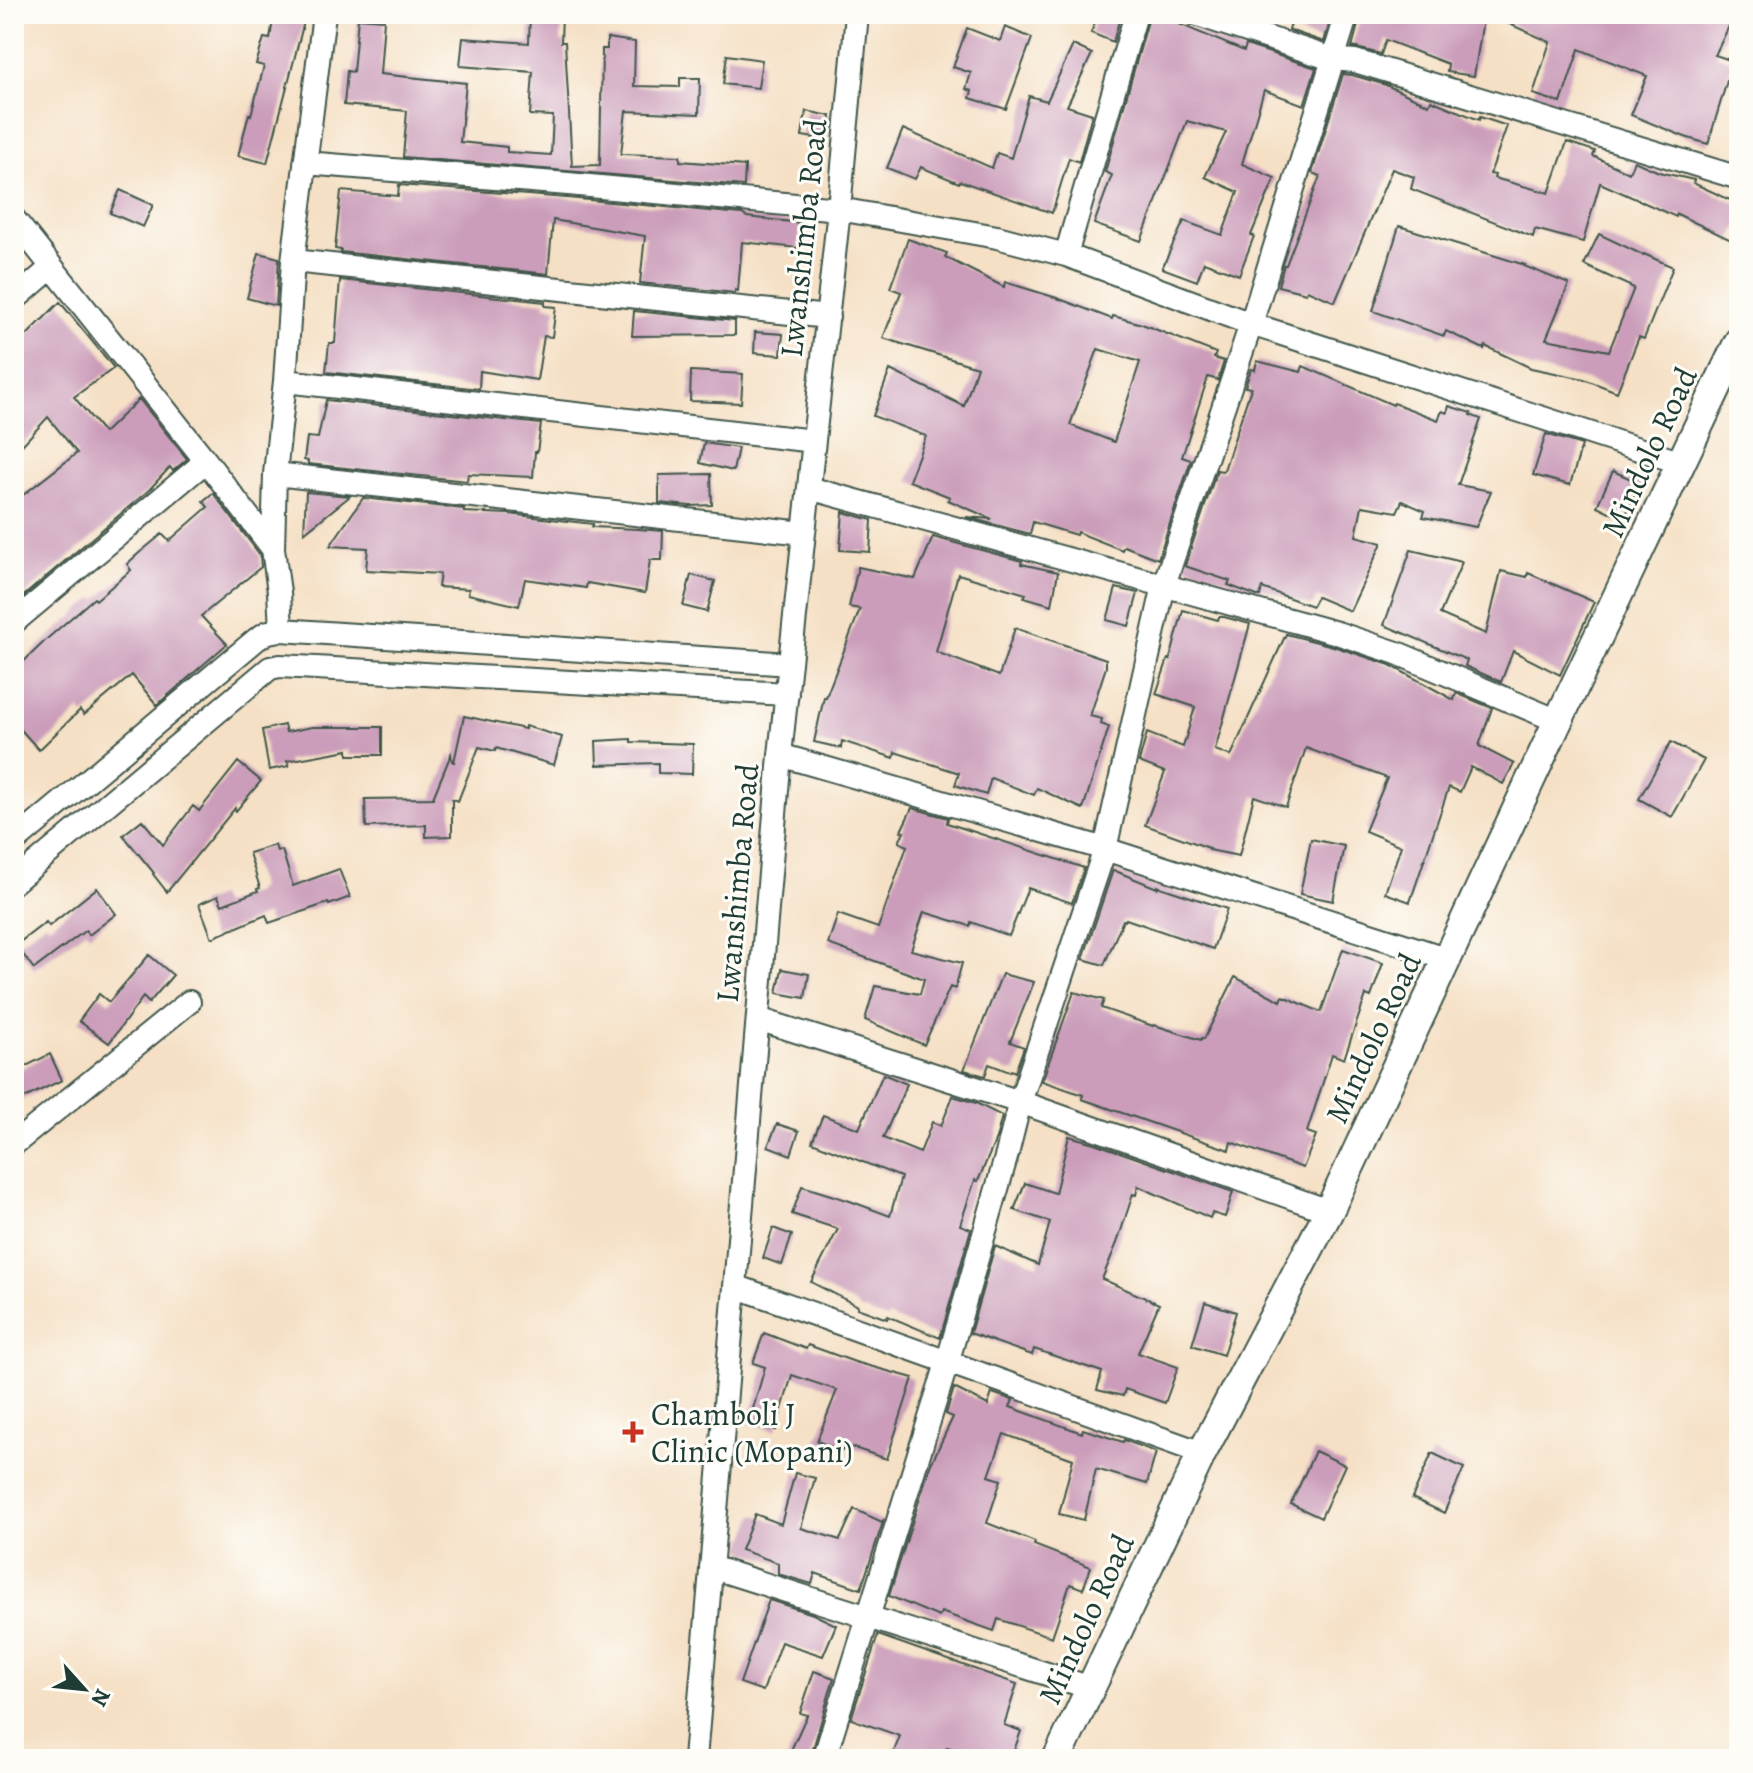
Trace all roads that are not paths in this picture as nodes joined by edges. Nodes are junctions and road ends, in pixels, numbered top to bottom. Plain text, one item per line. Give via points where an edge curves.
1 (324, 14) edge
2 (857, 14) edge
3 (1136, 14) edge
4 (1195, 14) edge
5 (1347, 14) edge
6 (1332, 59) junction
7 (305, 163) junction
8 (1739, 178) edge
9 (839, 209) junction
10 (14, 219) edge
11 (1066, 255) junction
12 (293, 261) junction
13 (52, 267) junction
14 (14, 300) edge
15 (828, 317) junction
16 (1251, 324) junction
17 (1739, 341) edge
18 (285, 381) junction
19 (814, 441) junction
20 (206, 461) junction
21 (1682, 463) junction
22 (275, 474) junction
23 (809, 488) junction
24 (804, 533) junction
25 (273, 549) junction
26 (1164, 585) junction
27 (14, 622) edge
28 (281, 630) junction
29 (790, 664) junction
30 (787, 694) junction
31 (1558, 721) junction
32 (780, 755) junction
33 (14, 842) edge
34 (1105, 849) junction
35 (14, 882) edge
36 (1448, 959) junction
37 (189, 1002) dead end
38 (758, 1019) junction
39 (1020, 1102) junction
40 (14, 1144) edge
41 (1329, 1211) junction
42 (735, 1286) junction
43 (948, 1360) junction
44 (1202, 1453) junction
45 (711, 1567) junction
46 (868, 1618) junction
47 (1091, 1688) junction
48 (695, 1759) edge
49 (824, 1759) edge
50 (1057, 1759) edge

1 - 7 street
2 - 9 street, Lwanshimba Road
3 - 11 street
4 - 6 street
5 - 6 street
6 - 8 street via 1355,61
6 - 16 street
7 - 9 street
7 - 12 street
9 - 11 street
9 - 15 street, Lwanshimba Road
10 - 13 street
11 - 16 street
12 - 15 street
12 - 18 street
13 - 14 street
13 - 20 street
15 - 19 street, Lwanshimba Road
16 - 21 street
16 - 26 street
17 - 21 street, Mindolo Road
18 - 19 street
18 - 22 street
19 - 23 street, Lwanshimba Road
20 - 25 street
20 - 27 street
21 - 31 street, Mindolo Road
22 - 24 street
22 - 25 street
23 - 24 street, Lwanshimba Road
23 - 26 street
24 - 29 street, Lwanshimba Road
25 - 28 street
26 - 31 street via 1397,653
26 - 34 street
28 - 29 street
28 - 33 street via 257,639
29 - 30 street, Lwanshimba Road
30 - 32 street, Lwanshimba Road
30 - 35 street via 270,668
31 - 36 street, Mindolo Road
32 - 34 street
32 - 38 street, Lwanshimba Road
34 - 36 street
34 - 39 street
36 - 41 street, Mindolo Road
37 - 40 street
38 - 39 street
38 - 42 street, Lwanshimba Road
39 - 41 street
39 - 43 street
41 - 44 street, Mindolo Road
42 - 43 street
42 - 45 street, Lwanshimba Road
43 - 44 street
43 - 46 street
44 - 47 street, Mindolo Road
45 - 46 street
45 - 48 street, Lwanshimba Road
46 - 47 street
46 - 49 street
47 - 50 street, Mindolo Road

